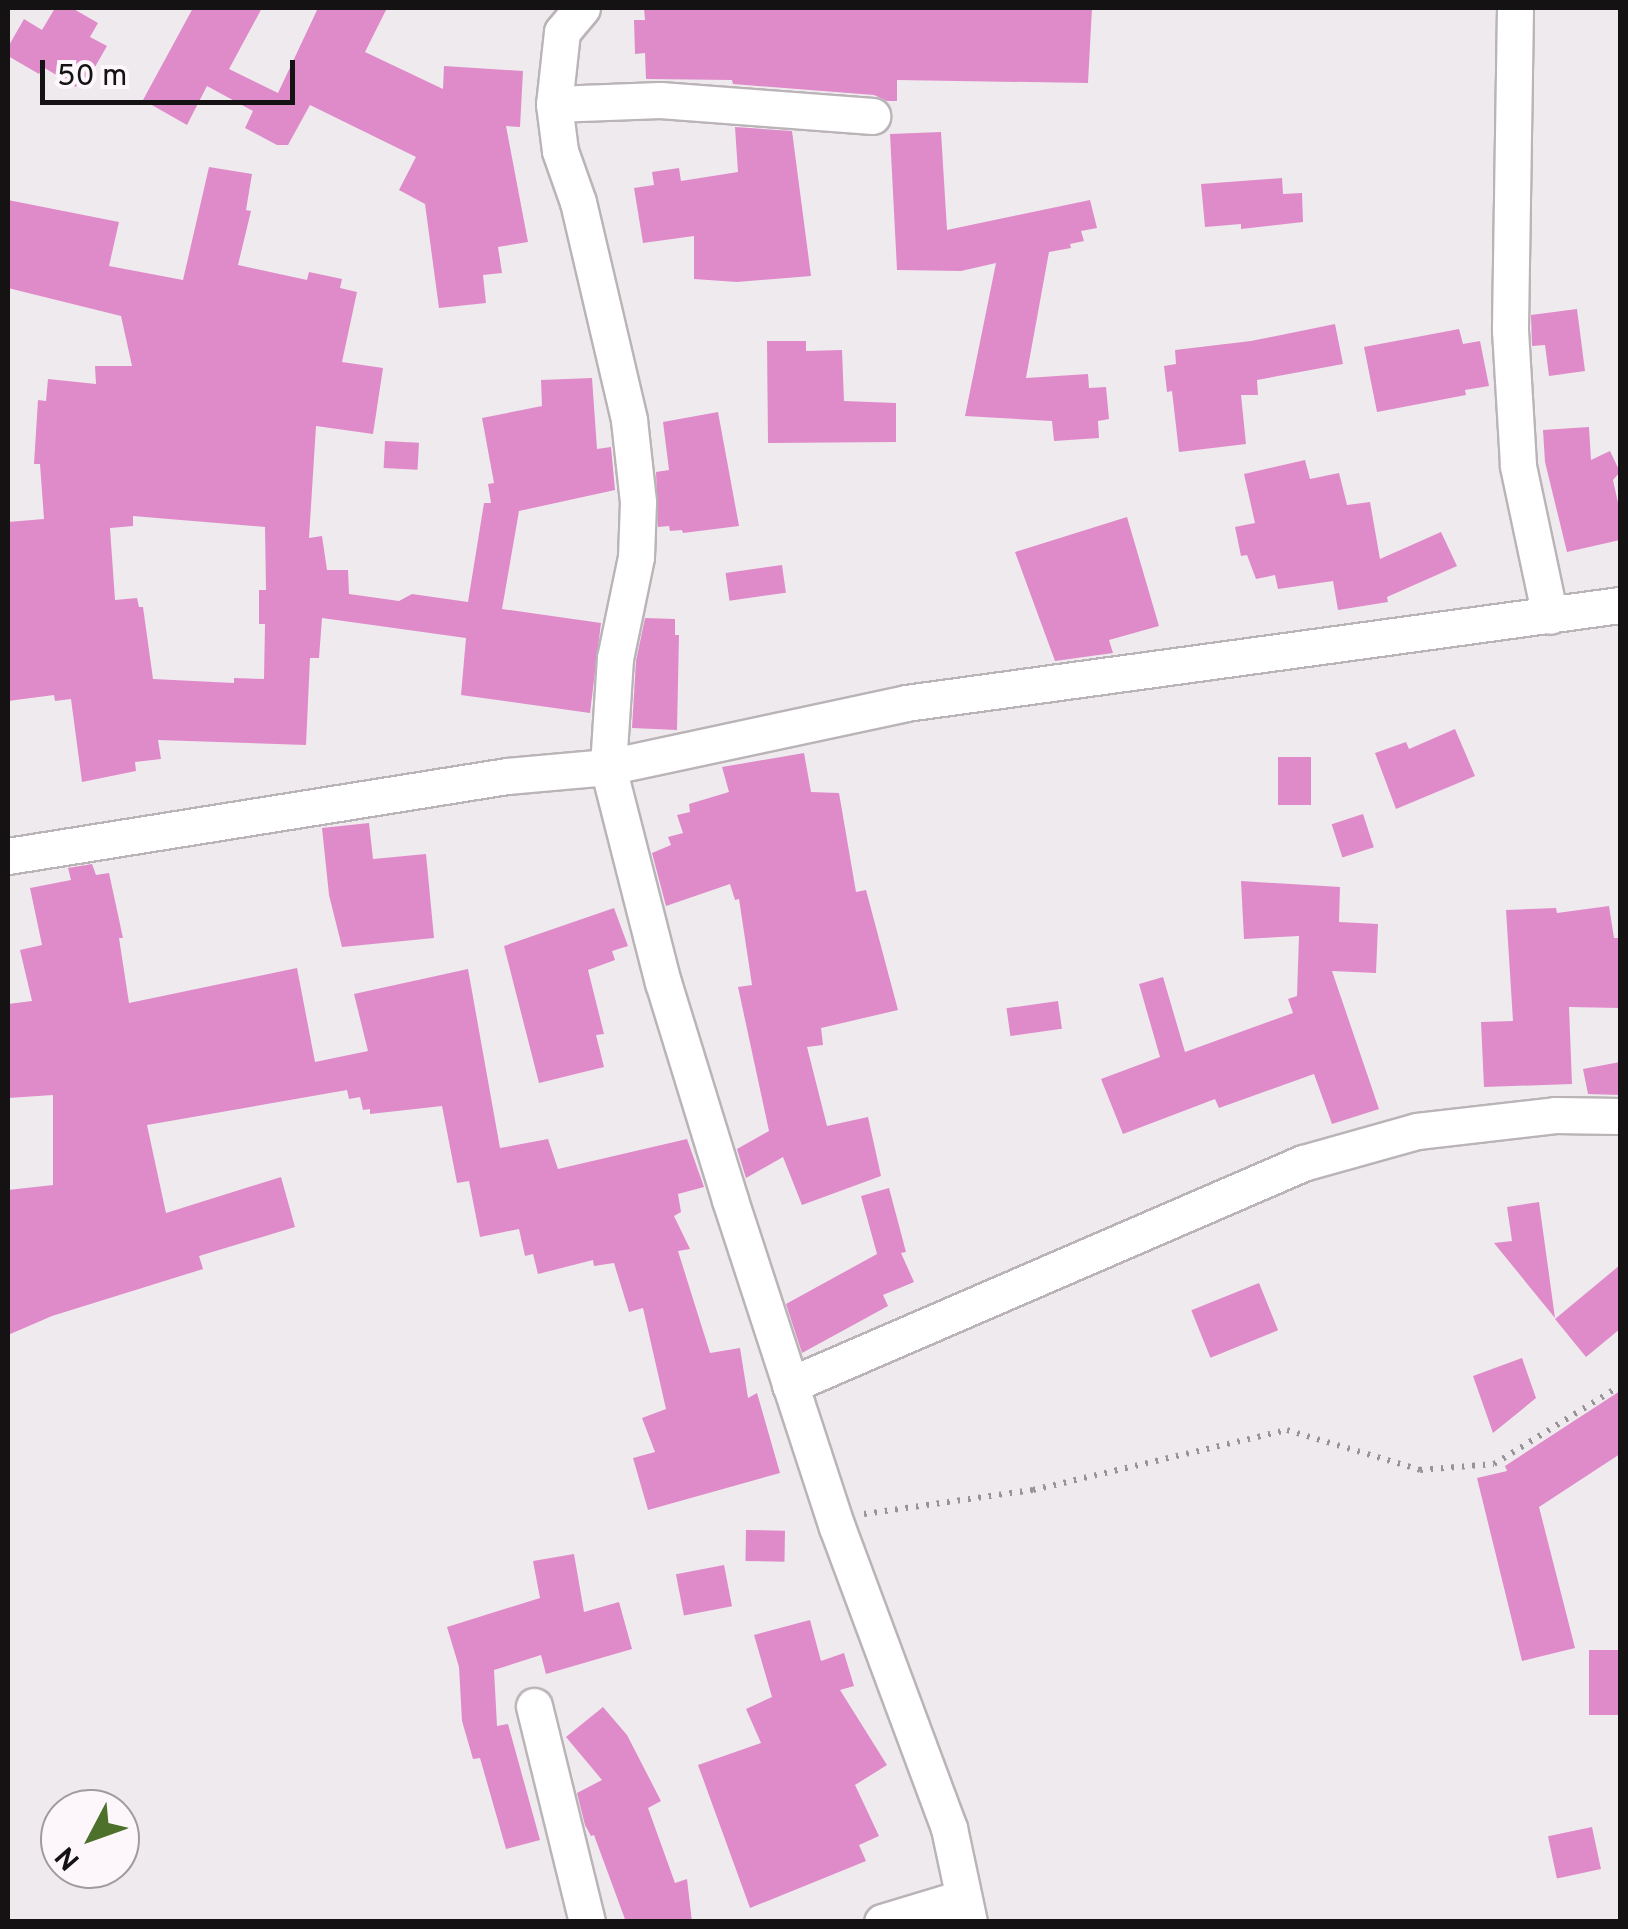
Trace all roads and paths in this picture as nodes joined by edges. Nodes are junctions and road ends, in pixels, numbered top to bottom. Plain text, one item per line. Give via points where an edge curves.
1 (582, 8) edge
2 (1516, 8) edge
3 (554, 104) junction
4 (872, 116) dead end
5 (1620, 606) edge
6 (1550, 616) junction
7 (608, 767) junction
8 (8, 856) edge
9 (1620, 1116) edge
10 (790, 1385) junction
11 (1620, 1386) edge
12 (837, 1527) junction
13 (534, 1706) dead end
14 (965, 1910) edge
15 (587, 1922) edge
16 (882, 1922) edge

1 - 3 street via 562,32
2 - 6 street via 1510,330 1518,466
3 - 4 street via 660,100
3 - 7 street via 628,420 638,502 636,558 615,658
5 - 6 street
6 - 7 street via 906,703
7 - 8 street via 506,776
7 - 10 street via 663,982
9 - 10 street via 1417,1131 1303,1163
10 - 12 street
11 - 12 path via 1494,1464 1420,1470 1287,1430 1032,1490 858,1515
12 - 14 street via 949,1828
13 - 15 street
14 - 16 street

